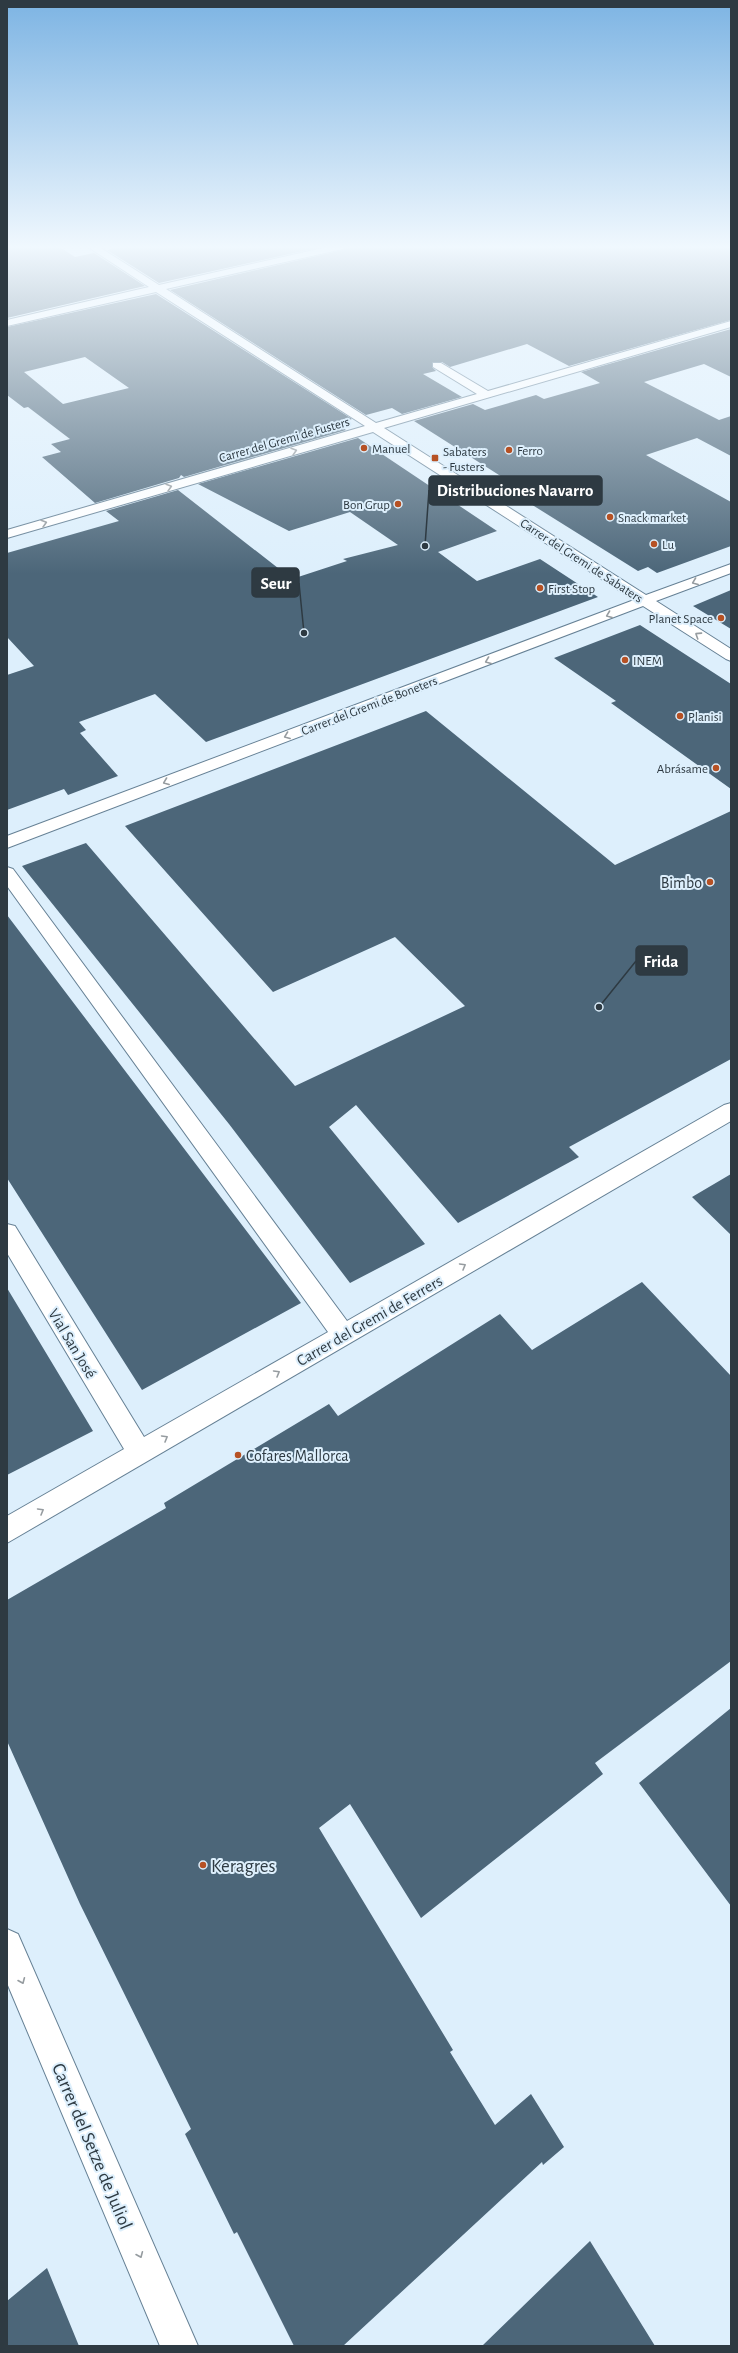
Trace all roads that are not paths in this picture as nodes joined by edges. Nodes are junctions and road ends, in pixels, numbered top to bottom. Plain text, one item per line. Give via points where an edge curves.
1 (262, 355) edge
2 (625, 355) edge
3 (437, 365) dead end
4 (487, 395) junction
5 (375, 427) junction
6 (7, 534) edge
7 (731, 568) edge
8 (646, 601) junction
9 (731, 656) edge
10 (7, 842) edge
11 (7, 872) edge
12 (731, 1111) edge
13 (7, 1233) edge
14 (343, 1334) junction
15 (140, 1453) junction
16 (7, 1530) edge
17 (7, 1945) edge
18 (179, 2346) edge

1 - 5 street, Carrer del Gremi de Sabaters
2 - 4 street, Carrer del Gremi de Fusters
3 - 4 street
4 - 5 street, Carrer del Gremi de Fusters
6 -> 5 street, Carrer del Gremi de Fusters
5 - 8 street, Carrer del Gremi de Sabaters
7 -> 8 street, Carrer del Gremi de Boneters
9 -> 8 street, Carrer del Gremi de Sabaters
8 -> 10 street, Carrer del Gremi de Boneters
11 - 14 street
14 -> 12 street, Carrer del Gremi de Ferrers
13 - 15 street, Vial San José
15 -> 14 street, Carrer del Gremi de Ferrers
16 -> 15 street, Carrer del Gremi de Ferrers
17 -> 18 street, Carrer del Setze de Juliol

